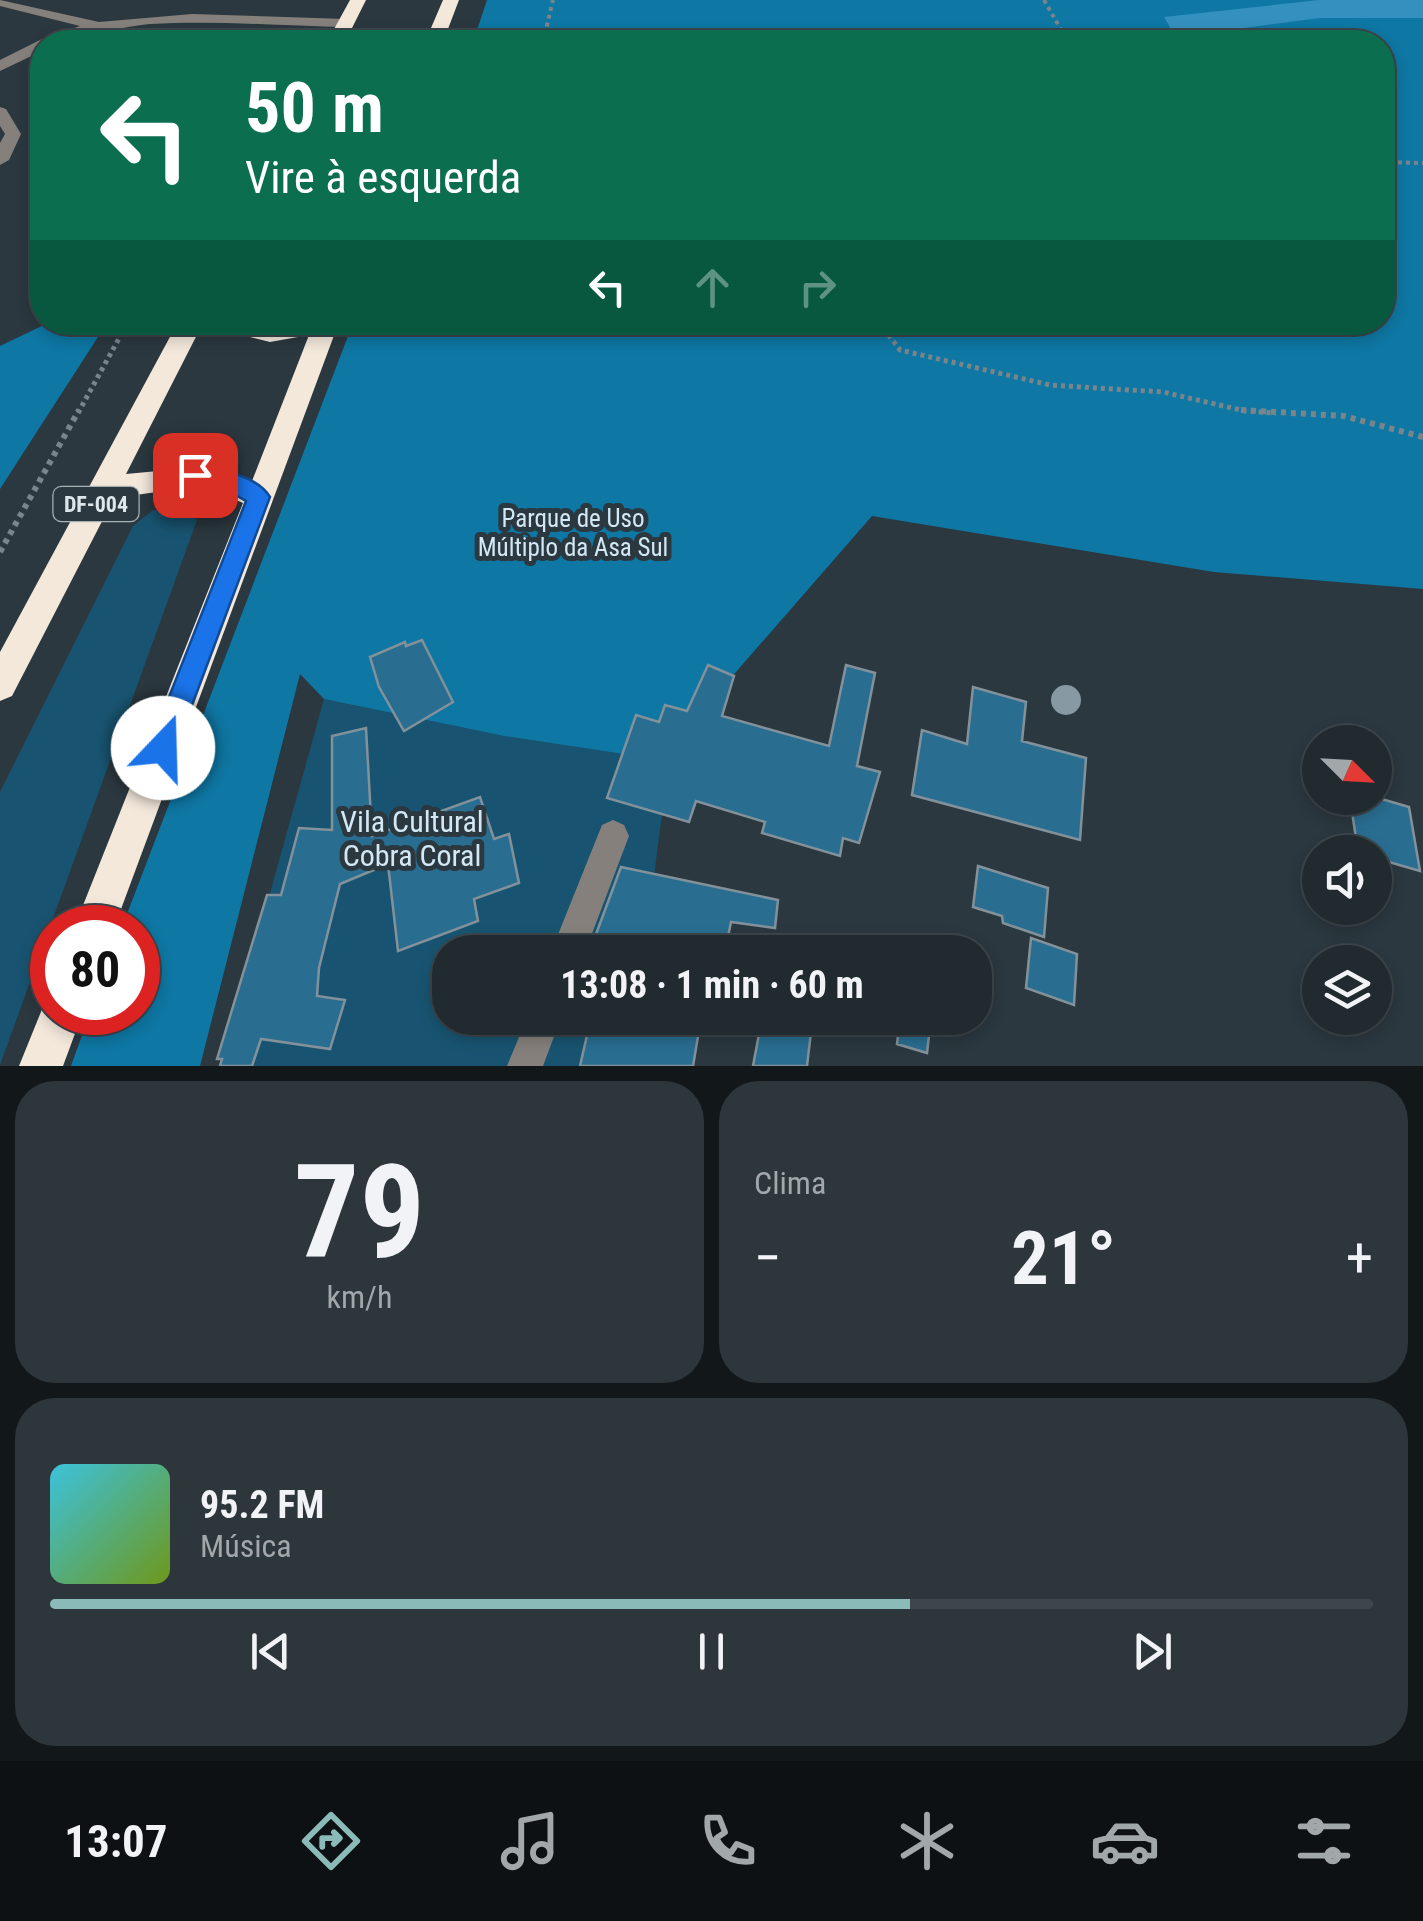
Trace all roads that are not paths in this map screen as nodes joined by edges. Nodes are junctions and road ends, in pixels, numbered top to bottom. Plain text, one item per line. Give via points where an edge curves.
1 (358, 0) edge
2 (450, 0) edge
3 (0, 2) edge
4 (346, 24) junction
5 (94, 25) junction
6 (81, 30) edge
7 (343, 30) edge
8 (439, 30) edge
9 (30, 51) edge
10 (0, 66) edge
11 (0, 112) edge
12 (0, 160) edge
13 (184, 335) edge
14 (322, 335) edge
15 (103, 490) junction
16 (259, 497) junction
17 (0, 685) edge
18 (613, 836) dead end
19 (103, 905) edge
20 (575, 935) edge
21 (53, 1035) edge
22 (537, 1035) edge
23 (41, 1066) edge
24 (525, 1066) edge

1 - 4 highway
2 - 8 highway
3 - 5 lane
4 - 5 lane
4 - 7 highway
5 - 6 lane
9 - 10 lane
11 - 12 lane via 12,134
13 - 15 highway, DF-004
14 - 16 highway
15 - 16 highway via 195,475 228,480
15 - 17 highway, DF-004
16 - 19 highway
18 - 20 lane
21 - 23 highway
22 - 24 lane

